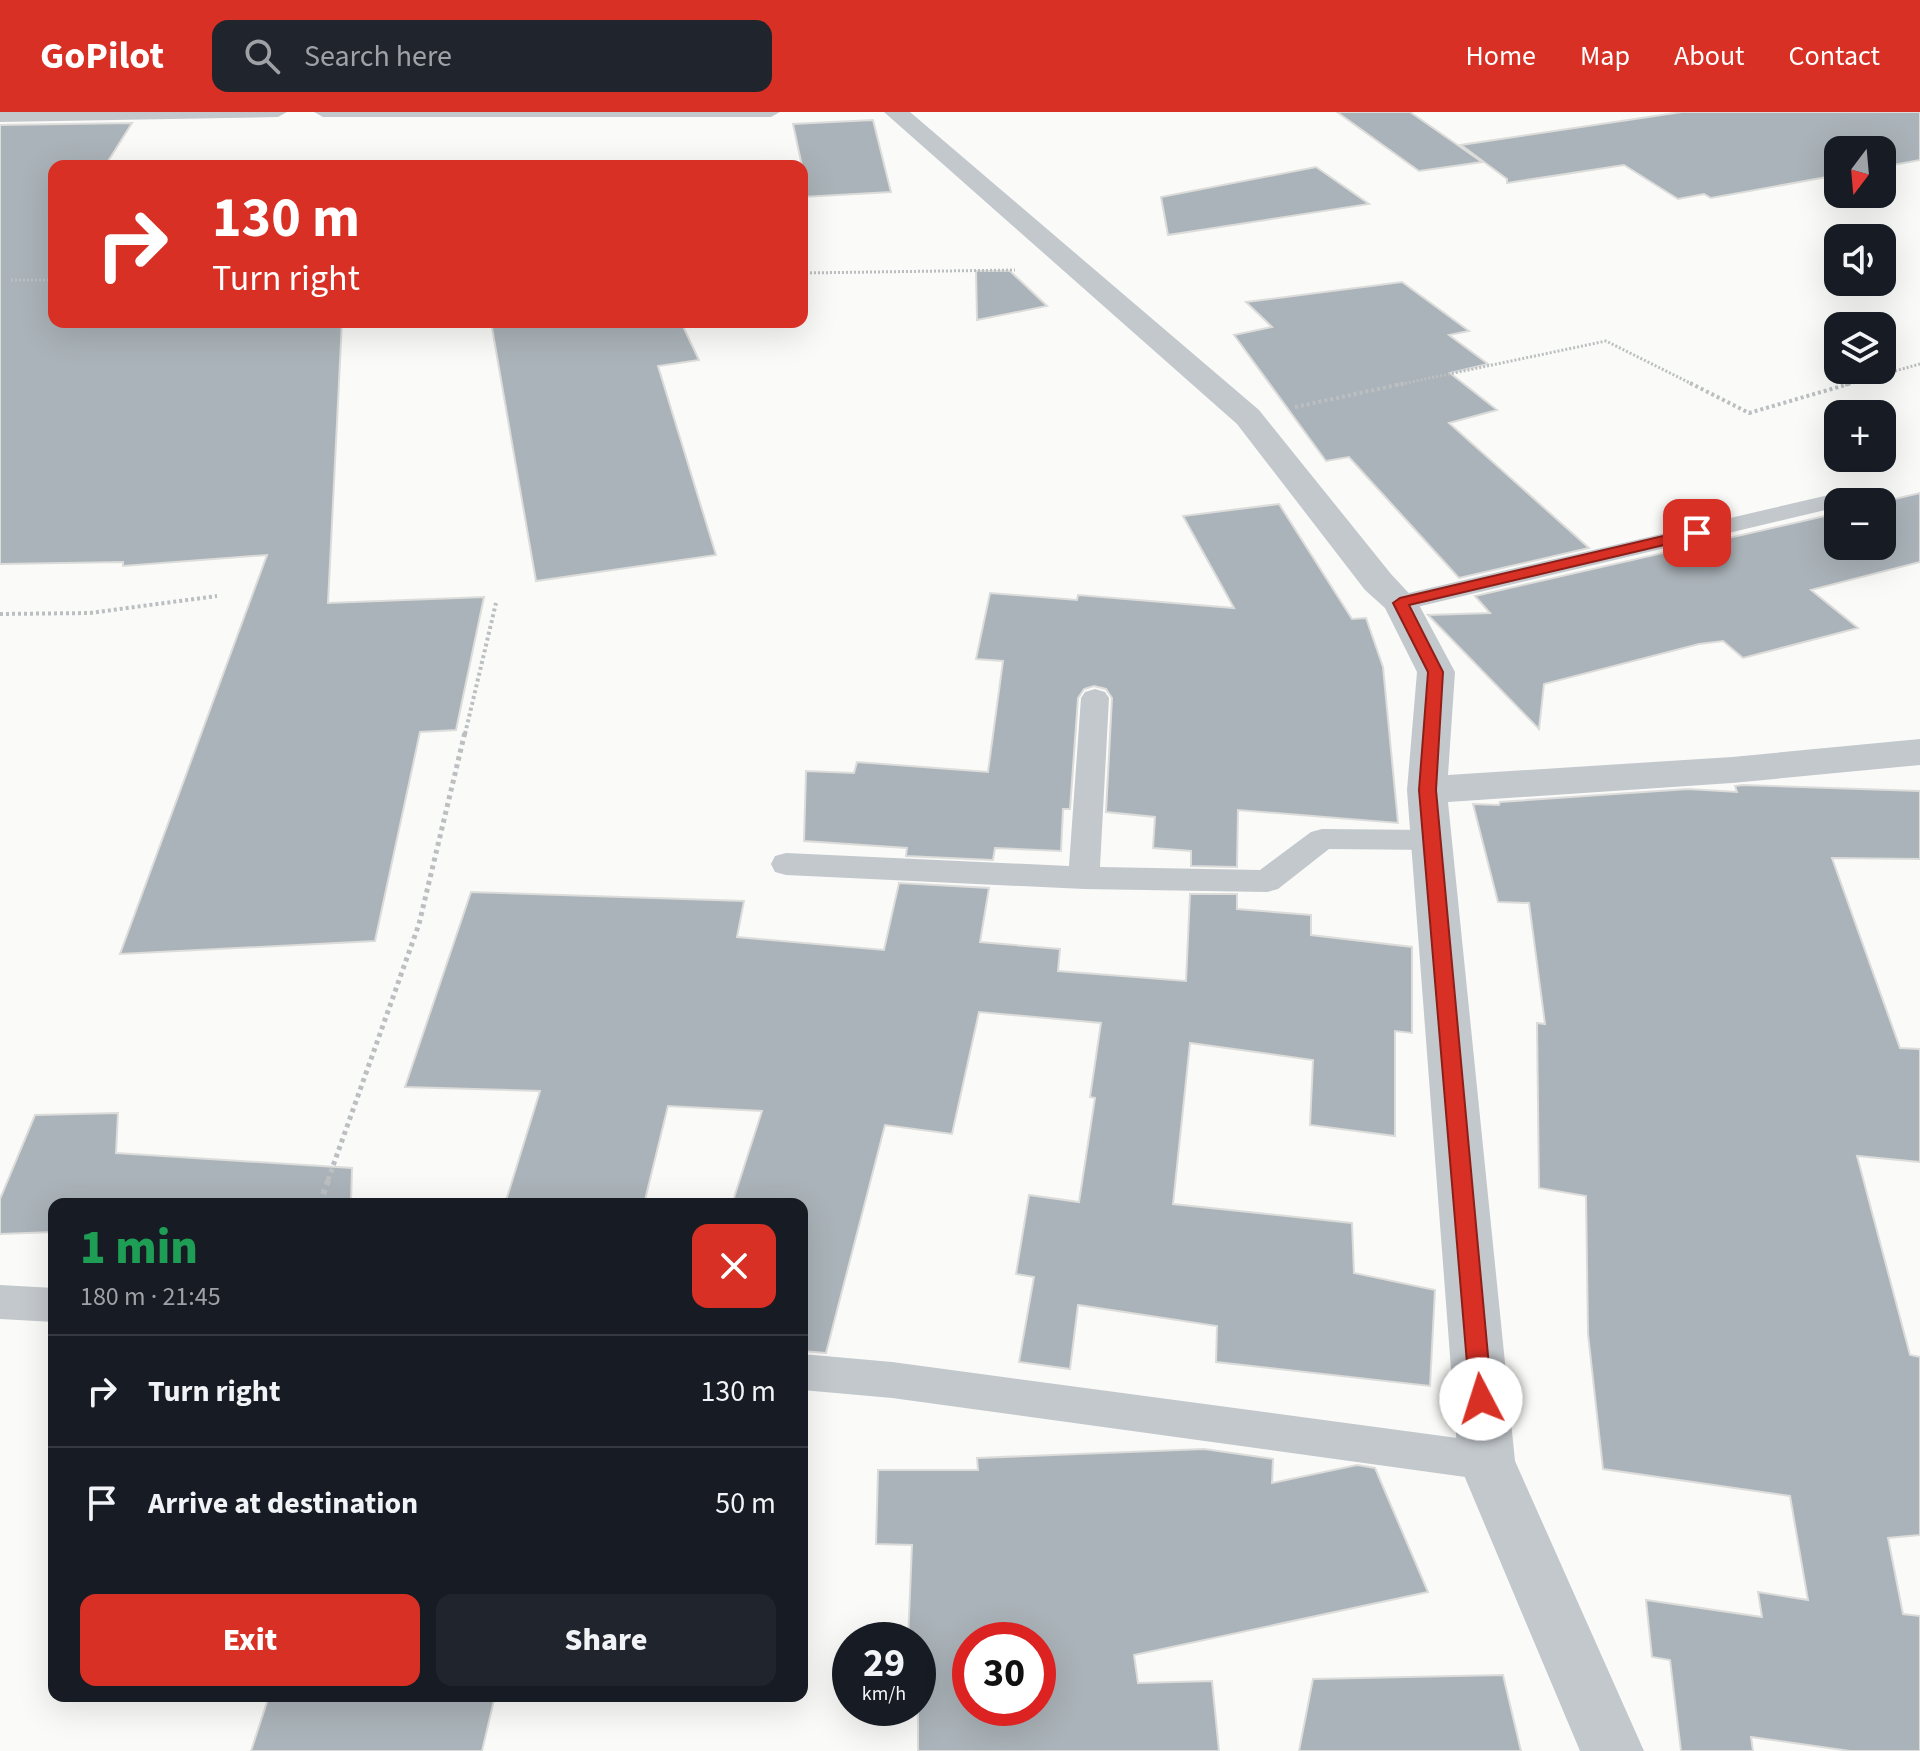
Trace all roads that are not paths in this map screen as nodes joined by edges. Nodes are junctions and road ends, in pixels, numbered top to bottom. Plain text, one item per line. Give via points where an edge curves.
1 (278, 112) edge
2 (323, 112) edge
3 (771, 112) edge
4 (896, 112) edge
5 (0, 117) edge
6 (1824, 503) edge
7 (1400, 603) junction
8 (1095, 698) dead end
9 (1920, 752) edge
10 (1427, 790) junction
11 (1432, 840) junction
12 (786, 864) dead end
13 (1084, 878) junction
14 (0, 1302) edge
15 (48, 1305) edge
16 (808, 1373) edge
17 (1487, 1461) junction
18 (1612, 1751) edge

1 - 5 lane
2 - 3 lane
4 - 7 street via 1248,417
6 - 7 lane
7 - 10 street via 1436,672
8 - 13 lane
9 - 10 street
10 - 11 street
11 - 13 lane via 1322,839 1267,881
11 - 17 street
12 - 13 lane
14 - 15 lane
16 - 17 lane
17 - 18 street

